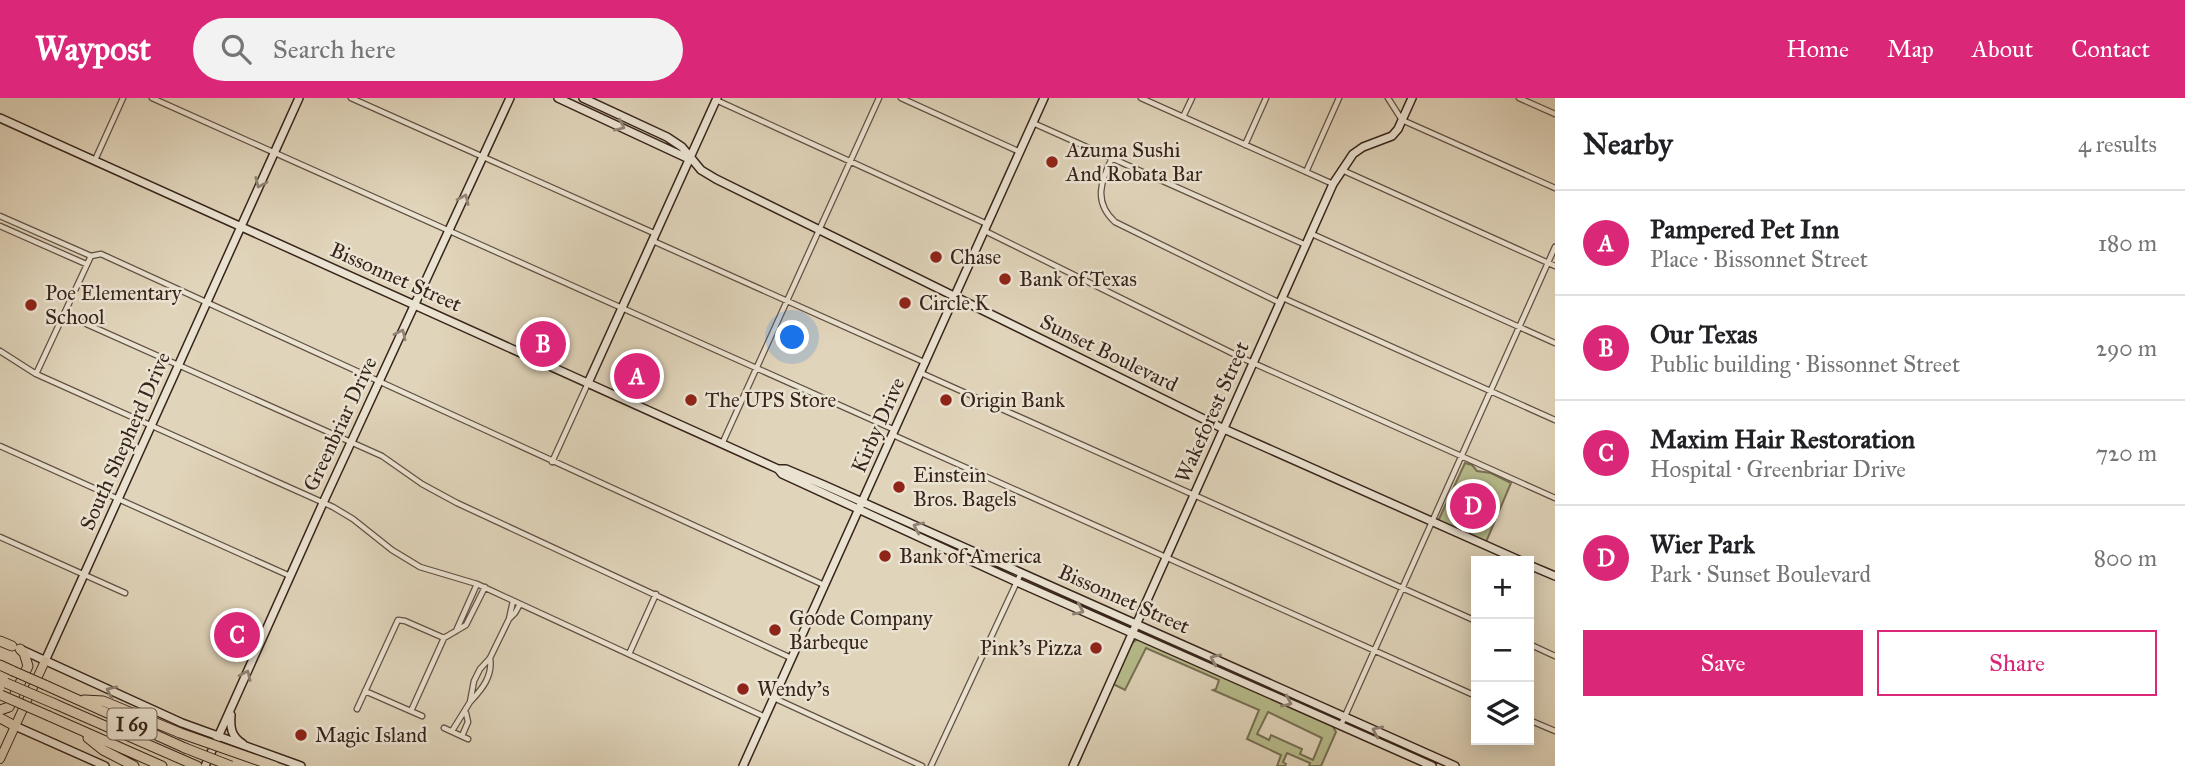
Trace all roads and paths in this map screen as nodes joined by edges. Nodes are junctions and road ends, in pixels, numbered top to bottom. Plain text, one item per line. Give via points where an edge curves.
1 (123, 98) edge
2 (152, 98) edge
3 (299, 98) edge
4 (351, 98) edge
5 (510, 98) edge
6 (558, 98) edge
7 (583, 98) edge
8 (879, 98) edge
9 (901, 98) edge
10 (1044, 98) edge
11 (1141, 98) edge
12 (1192, 98) edge
13 (1266, 98) edge
14 (1339, 98) edge
15 (1388, 98) edge
16 (1412, 98) edge
17 (1519, 98) edge
18 (717, 99) edge
19 (1555, 114) edge
20 (0, 117) edge
21 (1183, 117) junction
22 (1402, 120) junction
23 (1033, 123) junction
24 (1245, 145) junction
25 (1020, 152) junction
26 (274, 153) junction
27 (483, 157) junction
28 (1112, 158) junction
29 (690, 159) junction
30 (95, 160) junction
31 (850, 161) junction
32 (1341, 170) junction
33 (1306, 172) junction
34 (1333, 184) junction
35 (1555, 188) edge
36 (0, 216) edge
37 (0, 226) edge
38 (241, 226) junction
39 (986, 228) junction
40 (450, 230) junction
41 (819, 230) junction
42 (1312, 234) junction
43 (654, 237) junction
44 (1306, 245) junction
45 (1555, 247) edge
46 (91, 256) junction
47 (1548, 262) junction
48 (86, 264) junction
49 (1555, 265) edge
50 (955, 296) junction
51 (787, 300) junction
52 (1281, 300) junction
53 (206, 302) junction
54 (415, 305) junction
55 (622, 308) junction
56 (64, 314) junction
57 (1519, 327) junction
58 (1555, 343) edge
59 (0, 351) edge
60 (926, 363) junction
61 (1253, 363) junction
62 (178, 364) junction
63 (755, 369) junction
64 (921, 373) junction
65 (36, 374) junction
66 (380, 380) junction
67 (588, 383) junction
68 (1490, 391) junction
69 (1555, 420) edge
70 (149, 427) junction
71 (1224, 429) junction
72 (894, 433) junction
73 (352, 442) junction
74 (722, 444) junction
75 (0, 446) edge
76 (1461, 456) junction
77 (552, 462) junction
78 (1195, 495) junction
79 (1555, 498) edge
80 (118, 499) junction
81 (323, 503) junction
82 (860, 506) junction
83 (1432, 522) junction
84 (0, 537) edge
85 (949, 541) junction
86 (945, 550) junction
87 (1510, 556) edge
88 (1167, 558) junction
89 (1534, 567) edge
90 (1021, 573) junction
91 (84, 575) junction
92 (291, 576) junction
93 (1555, 576) edge
94 (1017, 582) junction
95 (477, 584) junction
96 (825, 585) junction
97 (485, 587) junction
98 (1402, 587) junction
99 (125, 593) dead end
100 (656, 594) junction
101 (513, 601) junction
102 (520, 604) junction
103 (467, 607) junction
104 (474, 610) junction
105 (509, 619) junction
106 (1472, 619) edge
107 (1137, 624) junction
108 (456, 632) junction
109 (1132, 634) junction
110 (444, 638) junction
111 (0, 640) edge
112 (1534, 646) edge
113 (16, 647) junction
114 (1374, 650) junction
115 (629, 654) junction
116 (1555, 656) edge
117 (490, 658) junction
118 (792, 658) junction
119 (45, 661) junction
120 (0, 665) edge
121 (3, 681) edge
122 (365, 691) junction
123 (1, 694) edge
124 (1471, 694) edge
125 (774, 698) junction
126 (79, 700) junction
127 (470, 702) junction
128 (231, 709) junction
129 (357, 709) dead end
130 (0, 710) edge
131 (411, 711) junction
132 (466, 713) junction
133 (422, 716) dead end
134 (765, 717) junction
135 (1344, 717) junction
136 (0, 718) edge
137 (1534, 722) edge
138 (1340, 725) junction
139 (15, 726) junction
140 (444, 728) dead end
141 (79, 730) junction
142 (452, 732) junction
143 (1555, 732) edge
144 (462, 736) junction
145 (219, 737) junction
146 (468, 739) dead end
147 (249, 748) junction
148 (0, 759) edge
149 (105, 766) edge
150 (134, 766) edge
151 (162, 766) edge
152 (197, 766) edge
153 (205, 766) edge
154 (219, 766) edge
155 (231, 766) edge
156 (274, 766) edge
157 (301, 766) edge
158 (743, 766) edge
159 (922, 766) edge
160 (932, 766) edge
161 (1073, 766) edge
162 (1432, 766) edge
163 (1455, 766) edge

1 - 30 street
2 - 26 street
3 - 26 main road, South Shepherd Drive
4 - 27 street
5 - 27 main road, Greenbriar Drive
6 -> 29 main road, Sunset Boulevard
7 - 29 main road, Sunset Boulevard via 667,136
8 - 31 street
9 - 25 street
10 - 23 main road, Kirby Drive
11 - 21 street
12 - 21 street
13 - 24 street
14 - 33 street
15 - 22 street
16 - 22 main road, Wakeforest Street
17 - 19 street
18 - 29 main road
18 - 31 street
20 - 30 main road, Bissonnet Street
21 - 24 street
22 - 32 main road, Wakeforest Street via 1392,136 1359,150
22 - 35 street
23 - 25 main road, Kirby Drive
23 - 28 street
24 - 33 street
25 - 39 main road, Kirby Drive
26 -> 38 main road, South Shepherd Drive
26 - 40 street
40 -> 27 main road, Greenbriar Drive
27 - 43 street
28 - 44 street
28 - 52 street via 1100,198 1115,222
29 - 41 main road, Sunset Boulevard via 716,179
29 - 43 main road
30 - 38 main road, Bissonnet Street
31 - 39 street
31 - 41 street
32 - 34 main road, Wakeforest Street
32 - 47 street
33 - 34 street
34 - 42 main road, Wakeforest Street
36 - 46 street
37 - 48 street
38 - 53 main road, South Shepherd Drive
38 - 54 main road, Bissonnet Street
39 - 50 main road, Kirby Drive
39 - 61 street
40 - 54 main road, Greenbriar Drive
40 - 55 street
41 - 50 main road, Sunset Boulevard
41 - 51 street
42 - 44 main road, Wakeforest Street
42 - 57 street
43 - 51 street
43 - 55 main road
44 - 52 main road, Wakeforest Street
45 - 47 street
46 - 48 street
46 - 53 street via 101,254
47 - 49 street
47 - 57 street
48 - 56 street
50 - 60 main road, Kirby Drive
50 - 71 main road, Sunset Boulevard
51 - 60 street
51 - 63 street
52 - 61 main road, Wakeforest Street
52 - 68 street
53 - 62 main road, South Shepherd Drive
53 - 66 street
66 -> 54 main road, Greenbriar Drive
54 - 67 main road, Bissonnet Street
55 - 63 street
55 - 67 main road
56 - 62 street
56 - 65 street
57 - 58 street
57 - 68 street
59 - 65 street
60 - 64 main road, Kirby Drive
61 - 71 main road, Wakeforest Street
61 - 76 street
62 - 70 main road, South Shepherd Drive
62 - 73 street
63 - 72 street
63 - 74 street
64 - 72 main road, Kirby Drive
64 - 78 street
65 - 70 street
66 - 73 main road, Greenbriar Drive
66 - 77 street
67 - 74 main road, Bissonnet Street
67 - 77 street
68 - 69 street
68 - 76 street
70 - 80 main road, South Shepherd Drive
70 - 81 street
71 - 78 main road, Wakeforest Street
71 - 83 main road, Sunset Boulevard
72 - 82 main road, Kirby Drive
72 - 88 street
73 - 81 main road, Greenbriar Drive
73 - 100 street via 457,503
74 - 82 main road, Bissonnet Street
75 - 80 street
76 - 79 street
76 - 83 street
77 - 96 street
78 - 88 main road, Wakeforest Street
78 - 98 street
80 - 91 main road, South Shepherd Drive
80 - 92 street
81 - 92 main road, Greenbriar Drive
81 - 95 street via 354,519 406,560
85 -> 82 main road, Bissonnet Street
82 - 86 main road, Bissonnet Street
82 - 96 main road, Kirby Drive
83 - 87 main road, Sunset Boulevard
83 - 98 street
84 - 91 street
85 - 86 main road
85 - 90 main road, Bissonnet Street
86 - 94 main road, Bissonnet Street
88 - 107 main road, Wakeforest Street
88 - 114 street
89 - 93 main road
90 - 94 street
90 - 107 main road, Bissonnet Street
91 - 99 street
91 - 119 main road, South Shepherd Drive
128 -> 92 main road, Greenbriar Drive
94 -> 109 main road, Bissonnet Street
94 - 160 street
95 - 97 street
95 - 103 street
96 - 118 main road, Kirby Drive
97 - 101 street
97 - 104 street
98 - 106 street
98 - 114 street
100 - 115 street
100 - 118 street
101 - 102 street
101 - 105 street
102 - 105 street
102 - 115 street
103 - 104 street
103 - 108 street
104 - 108 street
105 - 117 street
107 - 109 main road, Wakeforest Street
135 -> 107 main road, Bissonnet Street
108 - 110 street
109 -> 138 main road, Bissonnet Street
109 - 161 main road, Wakeforest Street
110 - 122 street via 398,620
110 - 131 street
111 - 113 highway
112 - 116 street
113 - 119 main road
113 - 130 highway via 28,666 9,707
114 - 124 street
114 - 135 street
115 - 134 street
117 - 127 street via 474,681
117 - 127 street via 490,673
118 - 125 main road, Kirby Drive
119 - 139 main road, South Shepherd Drive
145 -> 119 main road
120 - 126 highway, I 69, bridge
121 - 152 highway, bridge
122 - 129 street
122 - 131 street
123 - 141 highway, I 69, bridge
125 - 134 main road, Kirby Drive
125 - 159 street
126 - 155 highway, I 69, bridge
126 - 156 highway, bridge via 103,701
127 - 132 street
128 - 145 main road, Greenbriar Drive
128 - 147 main road via 233,736
131 - 133 street
132 - 142 street
132 - 144 street via 468,722
134 - 158 main road, Kirby Drive
135 - 138 street
163 -> 135 main road, Bissonnet Street
136 - 139 highway
137 - 143 street
138 - 162 main road, Bissonnet Street
139 - 148 main road, South Shepherd Drive
139 - 149 main road
140 - 142 street
141 - 150 highway via 103,750
141 - 151 highway, I 69
142 - 144 street
144 - 146 street
145 - 147 main road
145 - 153 main road, Greenbriar Drive
147 - 154 main road via 234,749
147 - 157 main road

